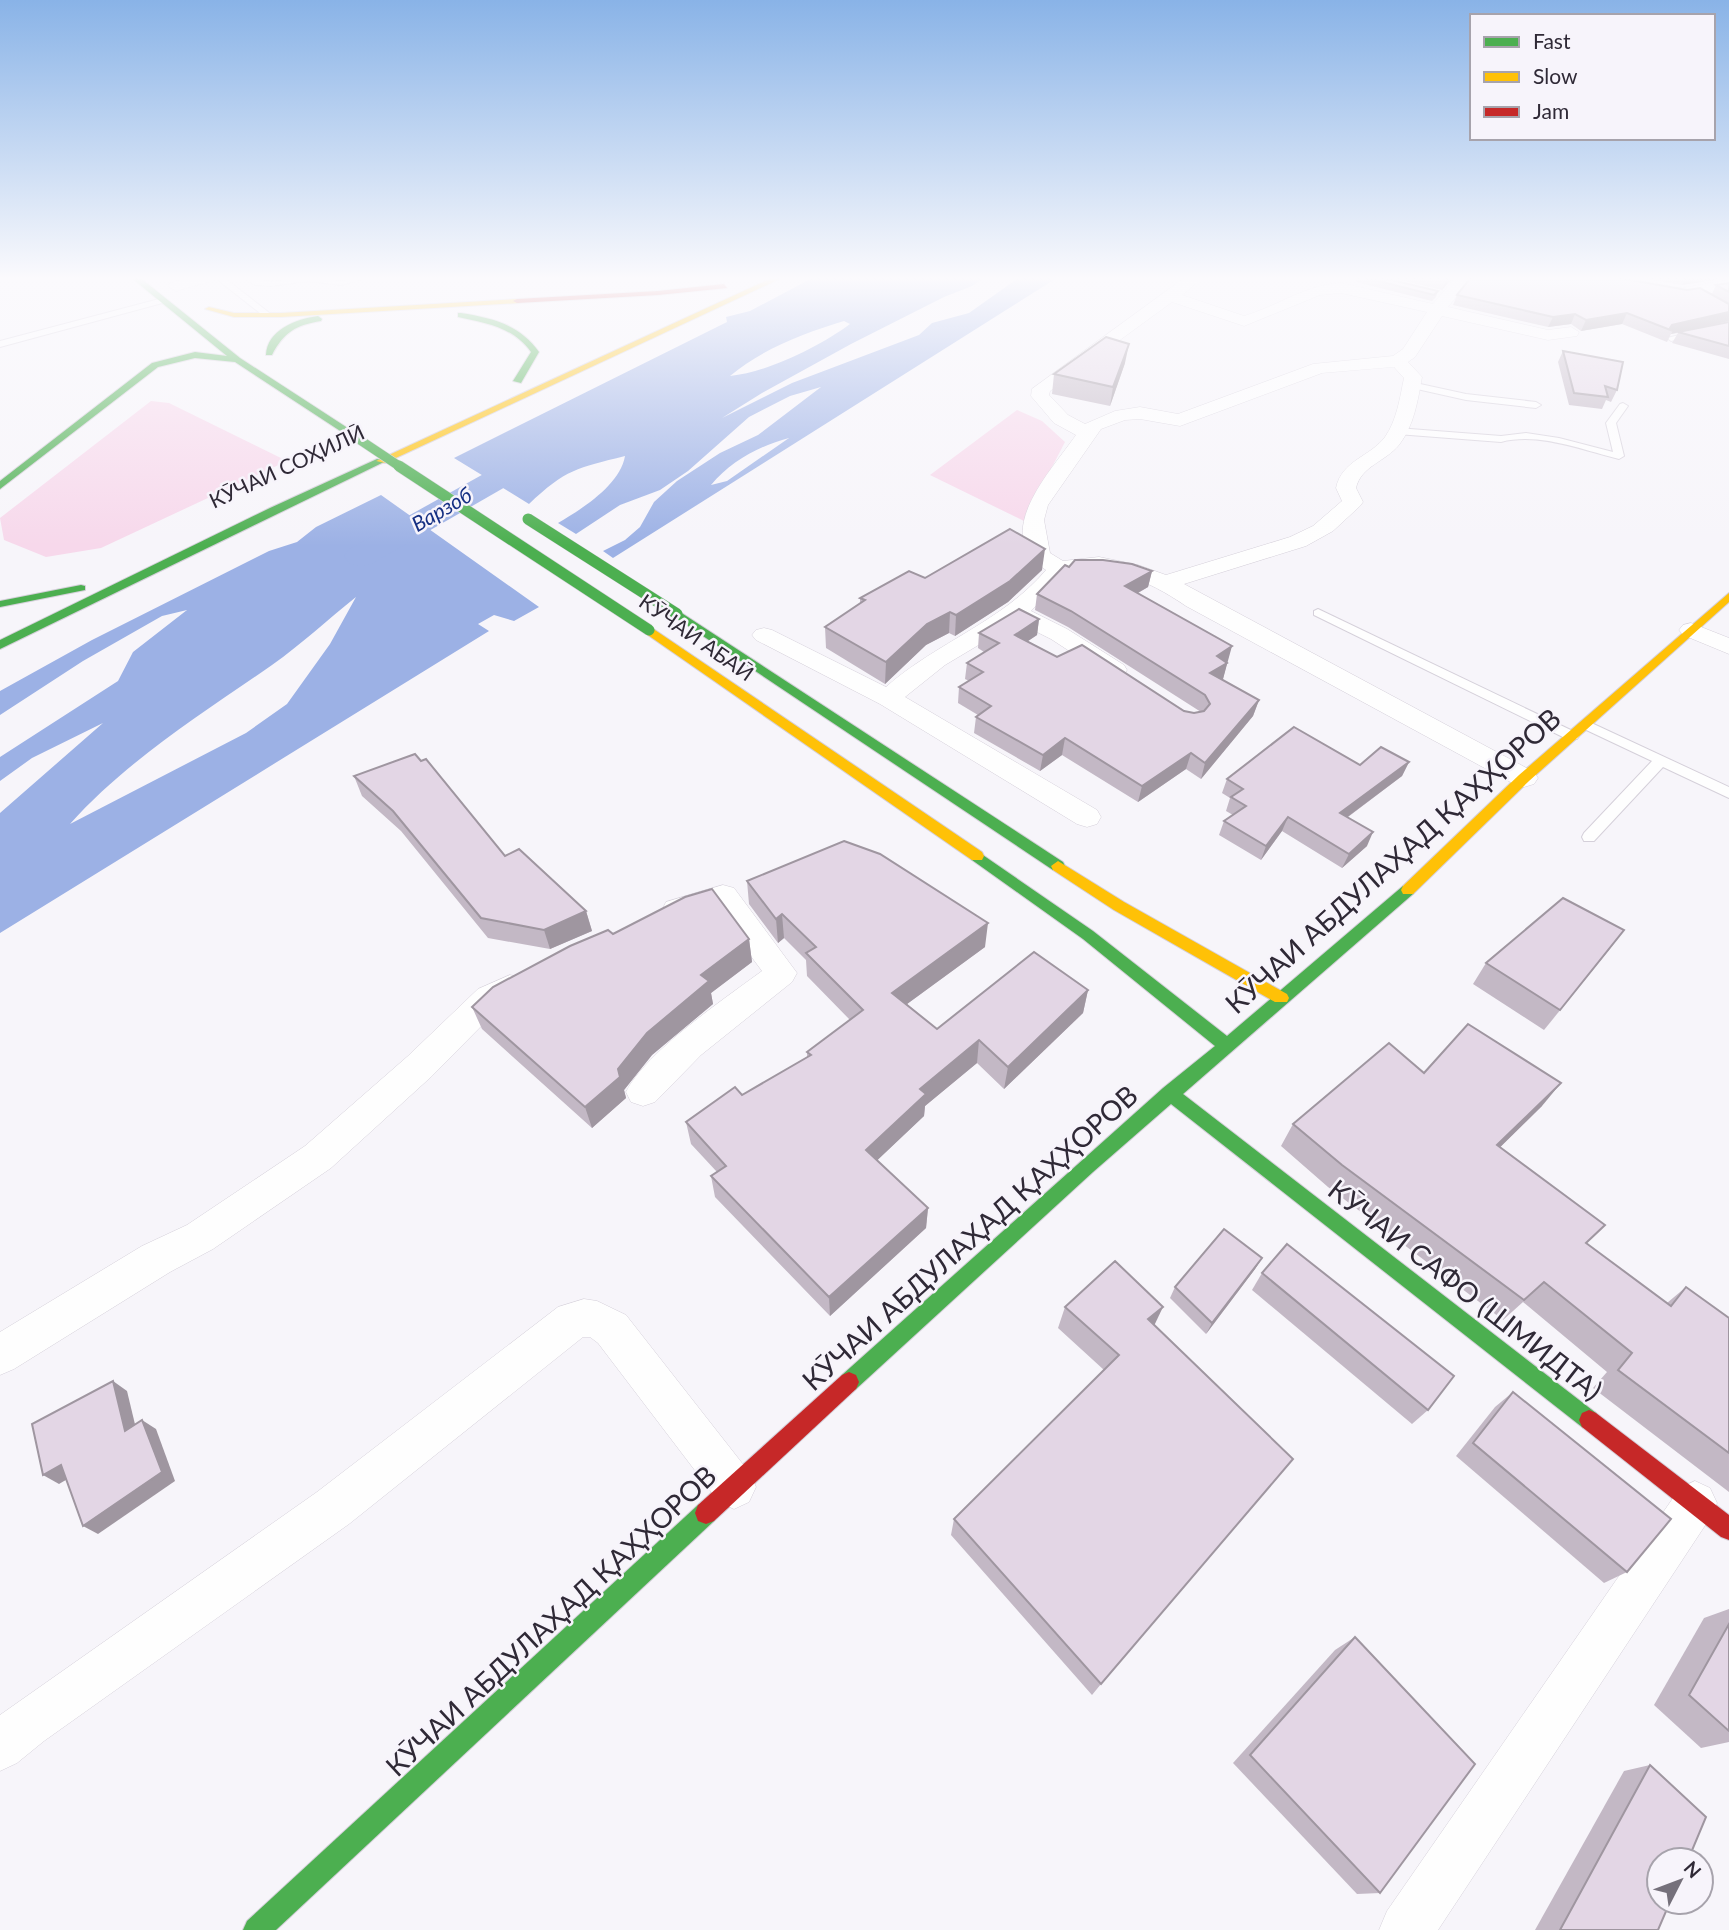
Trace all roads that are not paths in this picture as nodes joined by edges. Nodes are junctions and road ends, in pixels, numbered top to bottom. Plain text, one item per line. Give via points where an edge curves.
1 (130, 366) edge
2 (154, 366) edge
3 (246, 366) edge
4 (527, 366) edge
5 (550, 366) edge
6 (586, 366) edge
7 (1073, 366) edge
8 (1341, 366) edge
9 (1403, 366) edge
10 (518, 381) junction
11 (1411, 385) junction
12 (1536, 405) dead end
13 (1623, 407) dead end
14 (1397, 431) junction
15 (1087, 433) junction
16 (396, 434) dead end
17 (431, 457) dead end
18 (0, 470) edge
19 (0, 486) edge
20 (513, 509) dead end
21 (1059, 568) junction
22 (1167, 583) junction
23 (82, 588) junction
24 (1729, 596) edge
25 (0, 604) edge
26 (1015, 612) junction
27 (1318, 613) dead end
28 (0, 627) edge
29 (1691, 630) junction
30 (764, 635) dead end
31 (0, 645) edge
32 (1729, 647) edge
33 (1135, 683) edge
34 (889, 698) junction
35 (1585, 724) junction
36 (1572, 736) junction
37 (1661, 760) junction
38 (1524, 778) junction
39 (1729, 793) edge
40 (1087, 817) dead end
41 (1590, 837) dead end
42 (652, 921) edge
43 (543, 970) edge
44 (1281, 998) junction
45 (1227, 1046) junction
46 (643, 1093) dead end
47 (1169, 1093) junction
48 (0, 1355) edge
49 (734, 1487) junction
50 (1712, 1516) edge
51 (0, 1746) edge
52 (256, 1930) edge
53 (1406, 1930) edge

1 - 18 main road
2 - 19 main road
3 - 45 main road, КӮЧАИ АБАӢ, bridge via 649,630 1086,932
4 - 10 main road
5 - 10 main road, КӮЧАИ СОҲИЛӢ
6 - 31 main road via 274,510
7 - 15 street via 1041,389 1040,396 1061,419
8 - 15 street via 1319,368 1180,420 1140,413 1113,416
9 - 11 street via 1413,377
10 - 23 main road, КӮЧАИ СОҲИЛӢ
11 - 12 lane
11 - 14 street
13 - 14 lane via 1611,423 1619,456 1534,437
14 - 22 street via 1391,442 1349,477 1346,488 1353,502 1318,533
15 - 21 street via 1051,484 1033,520 1041,557
16 - 17 main road
20 - 44 main road, КӮЧАИ АБАӢ, bridge via 1119,906
21 - 22 street via 1099,564
21 - 26 street via 1041,592
22 - 38 street
23 - 25 main road
23 - 28 main road, КӮЧАИ СОҲИЛӢ
24 - 29 main road, КӮЧАИ АБДУЛАҲАД ҚАҲҲОРОВ
26 - 33 street
26 - 34 street via 914,675
27 - 36 lane
29 - 32 street
29 - 35 main road, КӮЧАИ АБДУЛАҲАД ҚАҲҲОРОВ
30 - 34 street
34 - 40 street
35 - 36 main road, КӮЧАИ АБДУЛАҲАД ҚАҲҲОРОВ
35 - 37 lane
36 - 38 main road, КӮЧАИ АБДУЛАҲАД ҚАҲҲОРОВ
37 - 39 lane
37 - 41 lane
38 - 44 main road, КӮЧАИ АБДУЛАҲАД ҚАҲҲОРОВ via 1411,887
42 - 46 street via 723,897 781,972 689,1045
43 - 48 street via 489,998 318,1157 200,1237
44 - 45 main road, КӮЧАИ АБДУЛАҲАД ҚАҲҲОРОВ
45 - 47 main road, КӮЧАИ АБДУЛАҲАД ҚАҲҲОРОВ
47 - 49 main road, КӮЧАИ АБДУЛАҲАД ҚАҲҲОРОВ
47 - 50 main road, КӮЧАИ САФО (ШМИДТА)
49 - 51 street via 612,1329 586,1315 572,1321 333,1508
49 - 52 main road, КӮЧАИ АБДУЛАҲАД ҚАҲҲОРОВ
50 - 53 street

